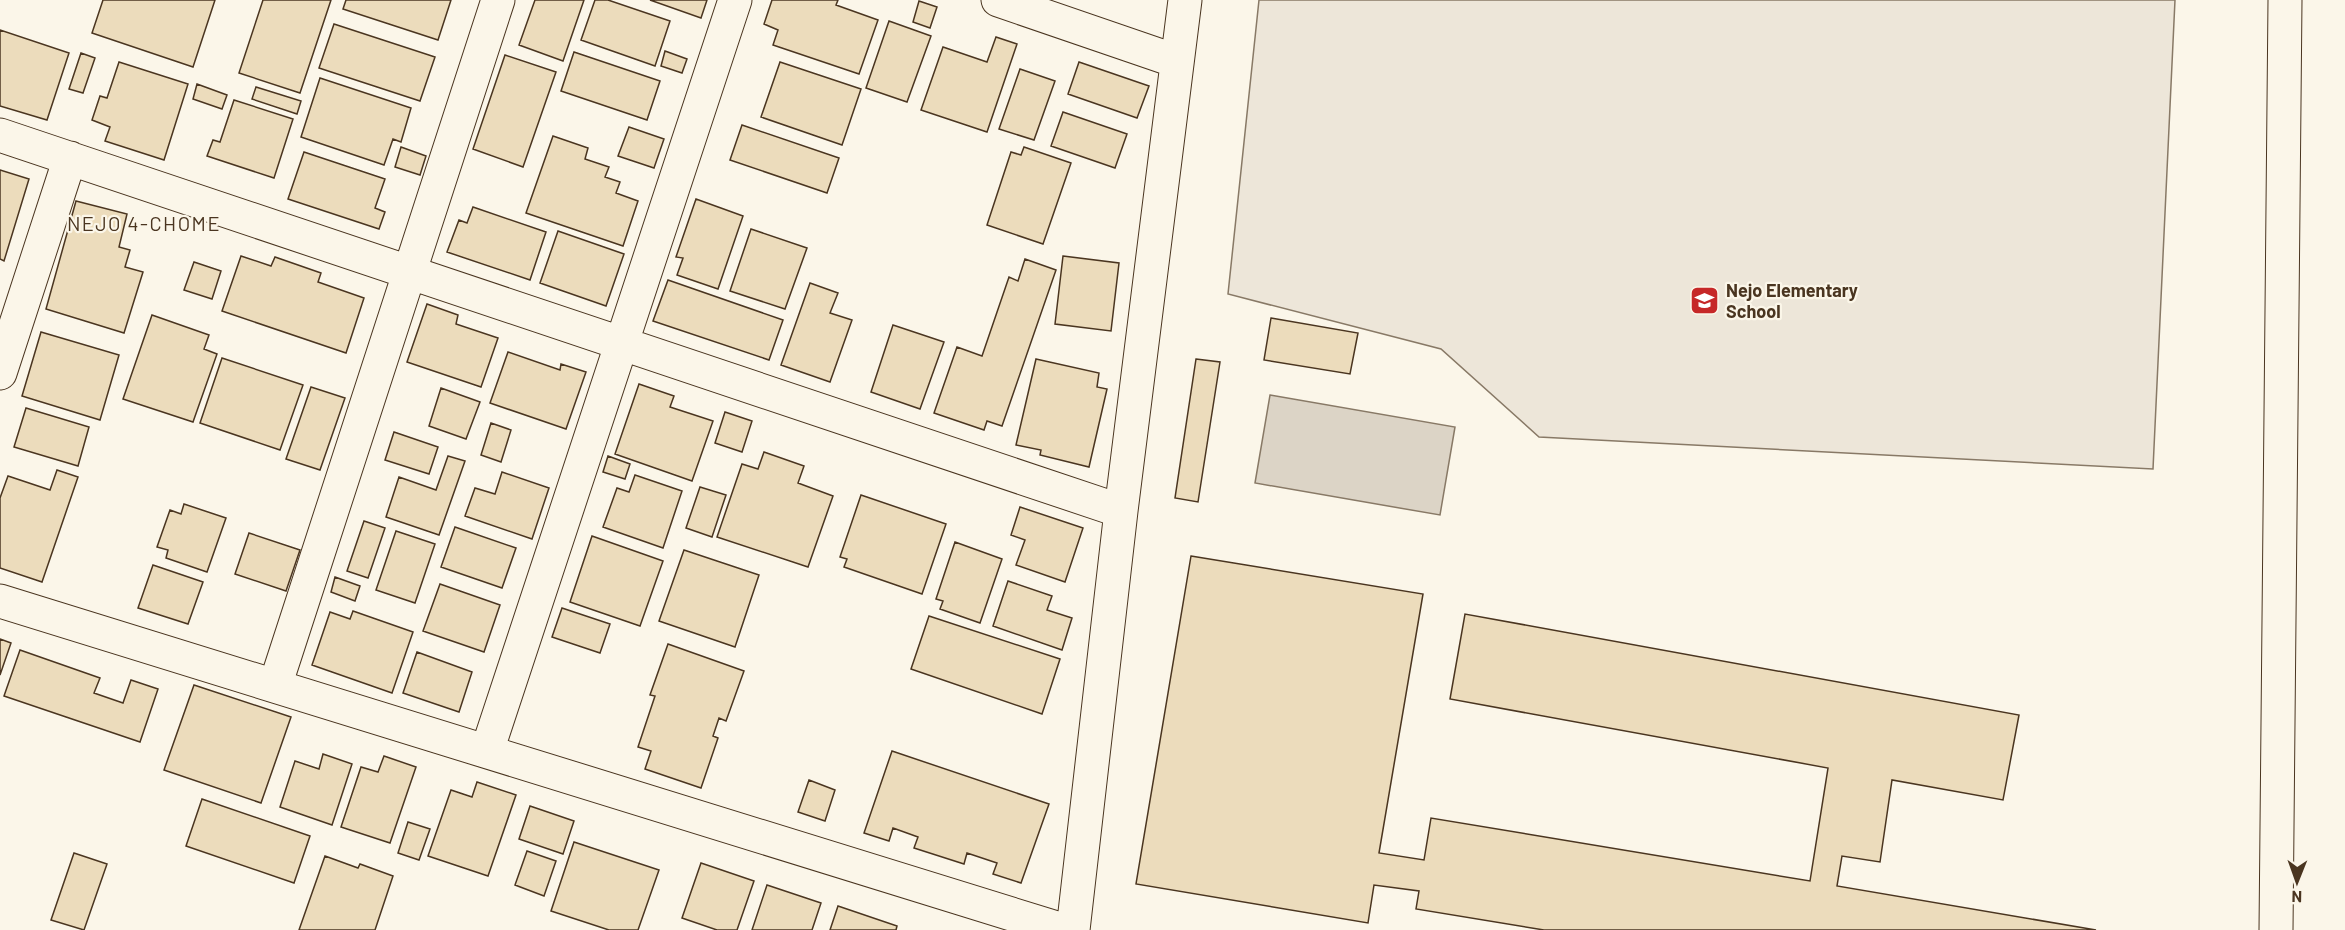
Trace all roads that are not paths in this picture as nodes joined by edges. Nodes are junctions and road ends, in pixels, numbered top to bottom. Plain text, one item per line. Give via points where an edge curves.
1 (498, 0) edge
2 (735, 0) edge
3 (998, 0) edge
4 (1185, 0) edge
5 (2285, 0) edge
6 (1176, 61) junction
7 (0, 135) edge
8 (70, 158) junction
9 (410, 273) junction
10 (621, 344) junction
11 (0, 373) edge
12 (1121, 511) junction
13 (0, 601) edge
14 (275, 686) junction
15 (487, 751) junction
16 (1063, 930) edge
17 (1074, 930) edge
18 (2276, 930) edge

1 - 9 street
2 - 10 street
3 - 6 street
4 - 6 street
5 - 18 street
6 - 12 street
7 - 8 street
8 - 9 street
8 - 11 street
9 - 10 street
9 - 14 street
10 - 12 street
10 - 15 street
12 - 17 street
13 - 14 street
14 - 15 street
15 - 16 street

